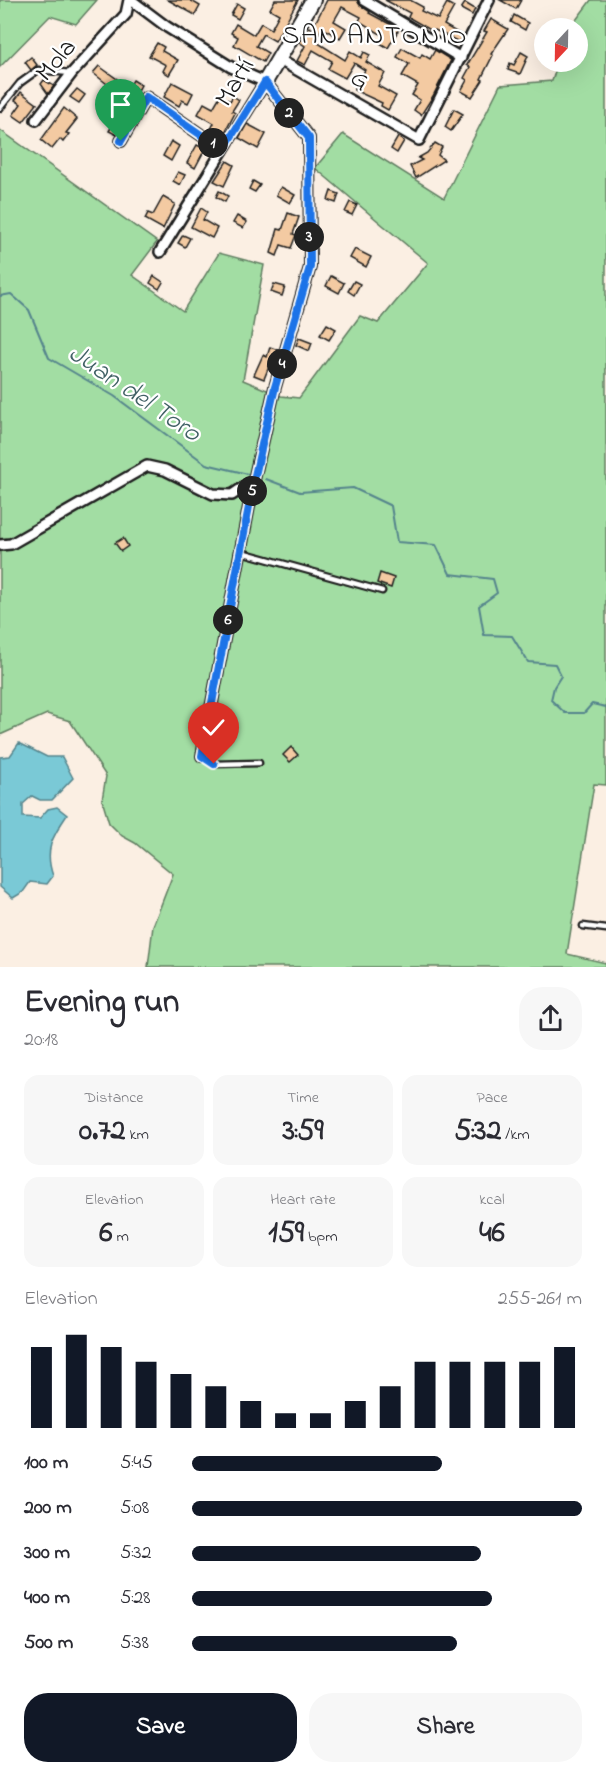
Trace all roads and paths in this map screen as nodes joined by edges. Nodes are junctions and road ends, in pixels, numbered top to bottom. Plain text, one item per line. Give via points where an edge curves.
1 (130, 0) edge
2 (313, 0) edge
3 (364, 0) edge
4 (489, 0) edge
5 (461, 58) junction
6 (278, 59) junction
7 (72, 73) junction
8 (265, 82) junction
9 (0, 108) edge
10 (36, 120) dead end
11 (121, 141) dead end
12 (223, 150) junction
13 (160, 252) dead end
14 (254, 480) junction
15 (0, 545) edge
16 (241, 552) junction
17 (382, 591) dead end
18 (202, 756) joint
19 (259, 763) dead end
20 (583, 926) dead end
21 (606, 929) edge

1 - 7 street, Mola via 126,14
1 - 8 street via 231,67
2 - 6 street, Martí
3 - 5 street
4 - 5 street
5 - 6 street, G via 419,140
6 - 8 street, Martí
7 - 9 lane via 38,70 20,83
7 - 10 street, Mola
8 - 12 street, Martí
8 - 14 street via 309,138 310,267 275,387
11 - 12 street via 146,97
12 - 13 street, Martí
14 - 15 street via 232,495 213,494 165,470 147,466 11,544
14 - 16 street
16 - 17 lane
16 - 18 street
18 - 19 lane via 214,764
20 - 21 lane

